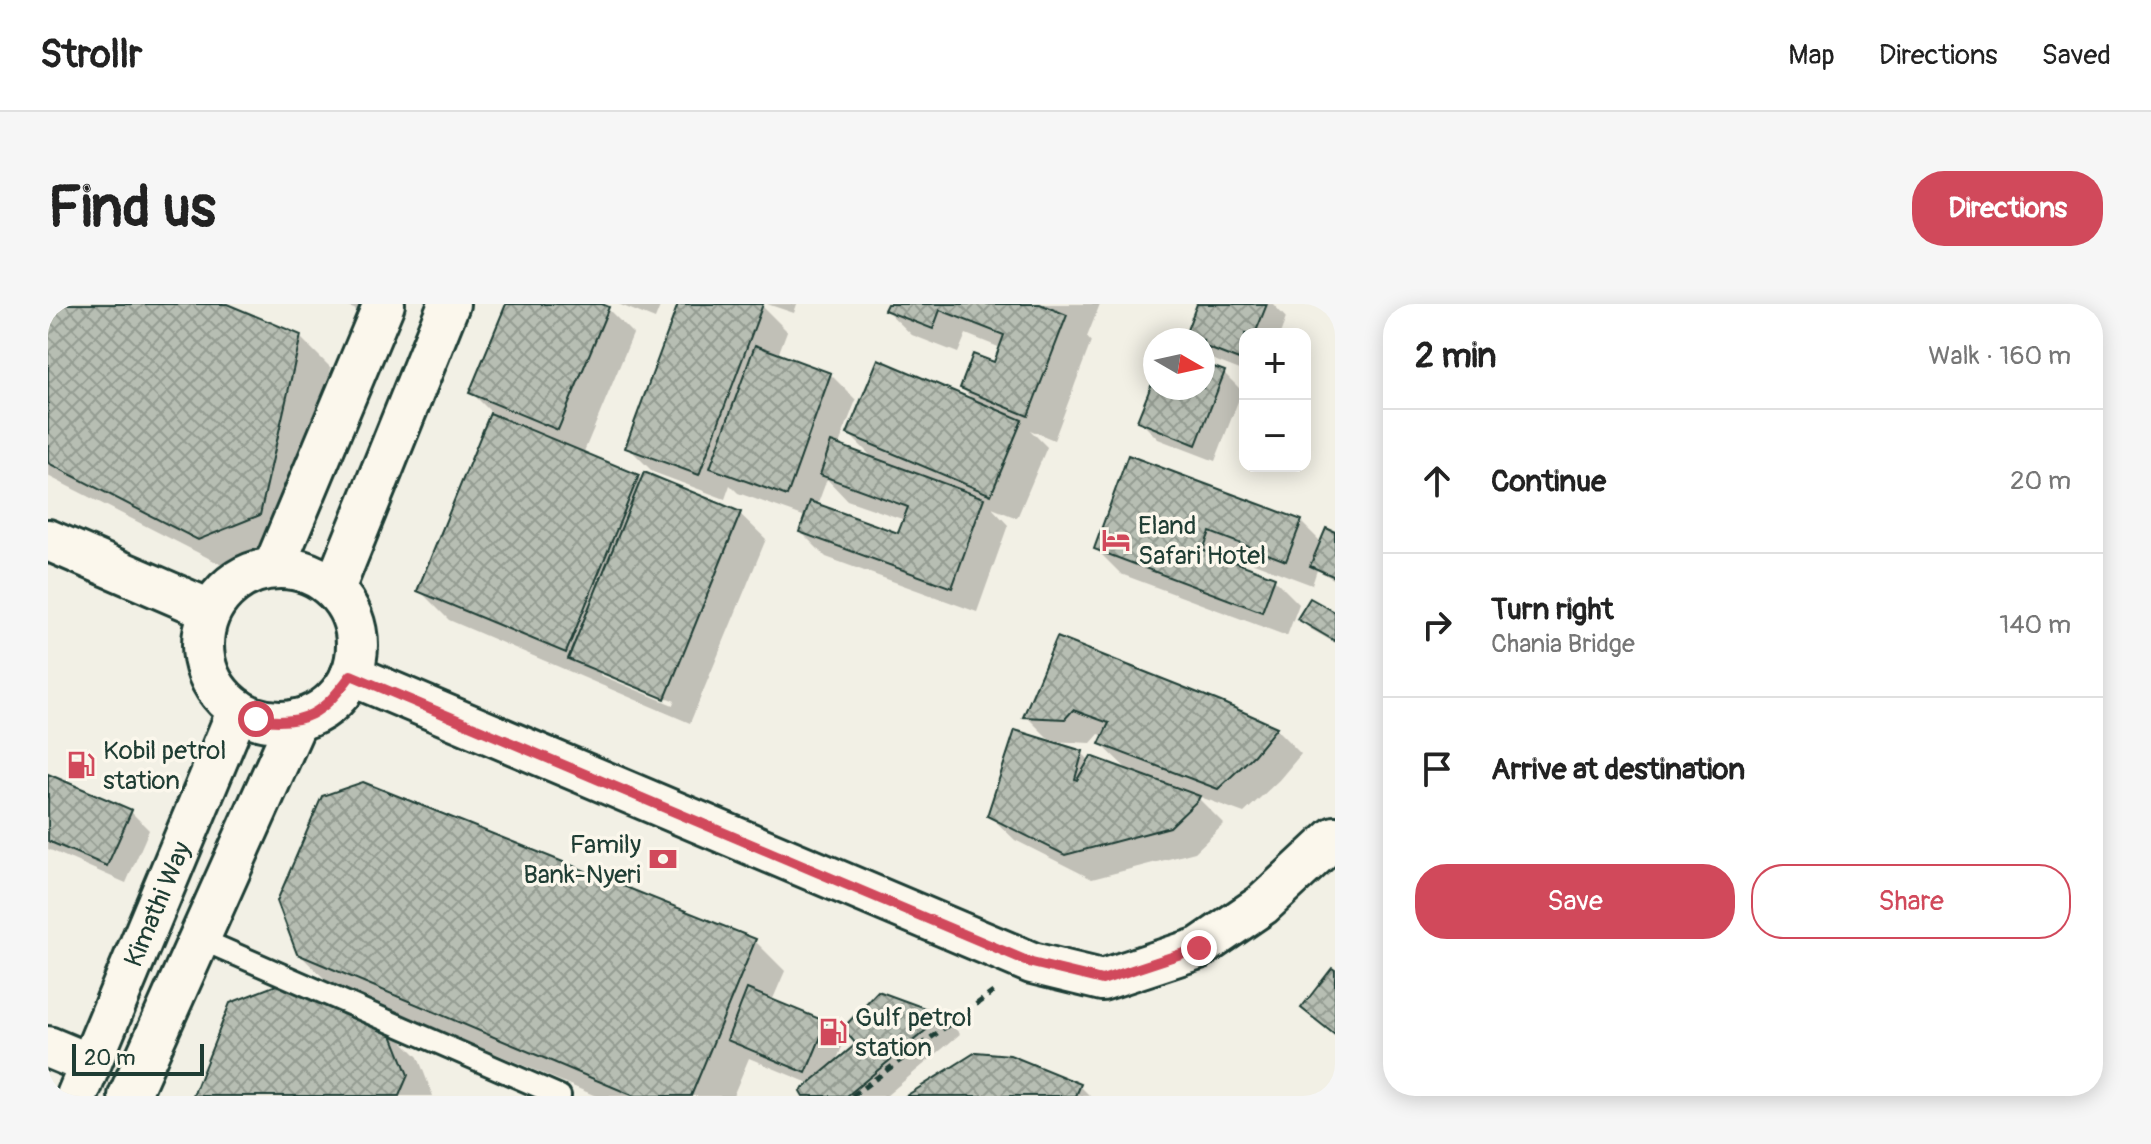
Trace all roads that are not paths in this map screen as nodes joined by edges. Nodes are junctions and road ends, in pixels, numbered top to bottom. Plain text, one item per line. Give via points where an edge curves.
1 (384, 304) edge
2 (449, 304) edge
3 (48, 540) edge
4 (274, 567) junction
5 (334, 589) junction
6 (210, 610) junction
7 (351, 675) junction
8 (238, 710) junction
9 (297, 720) junction
10 (1335, 837) edge
11 (198, 938) junction
12 (48, 1047) edge
13 (83, 1080) edge
14 (129, 1096) edge
15 (560, 1096) edge

1 - 4 street
2 - 5 street
3 - 6 street
4 - 5 street via 306,572
4 - 6 street via 236,580
5 - 7 street via 348,607 355,629 357,653
6 - 8 street via 203,654 209,677
7 - 9 street via 329,704
7 - 10 street via 1032,963 1102,980 1199,948 1262,905
8 - 9 street via 256,719
8 - 13 street, Kimathi Way
9 - 11 street, Kimathi Way
11 - 14 street, Kimathi Way
11 - 15 lane
12 - 13 street

